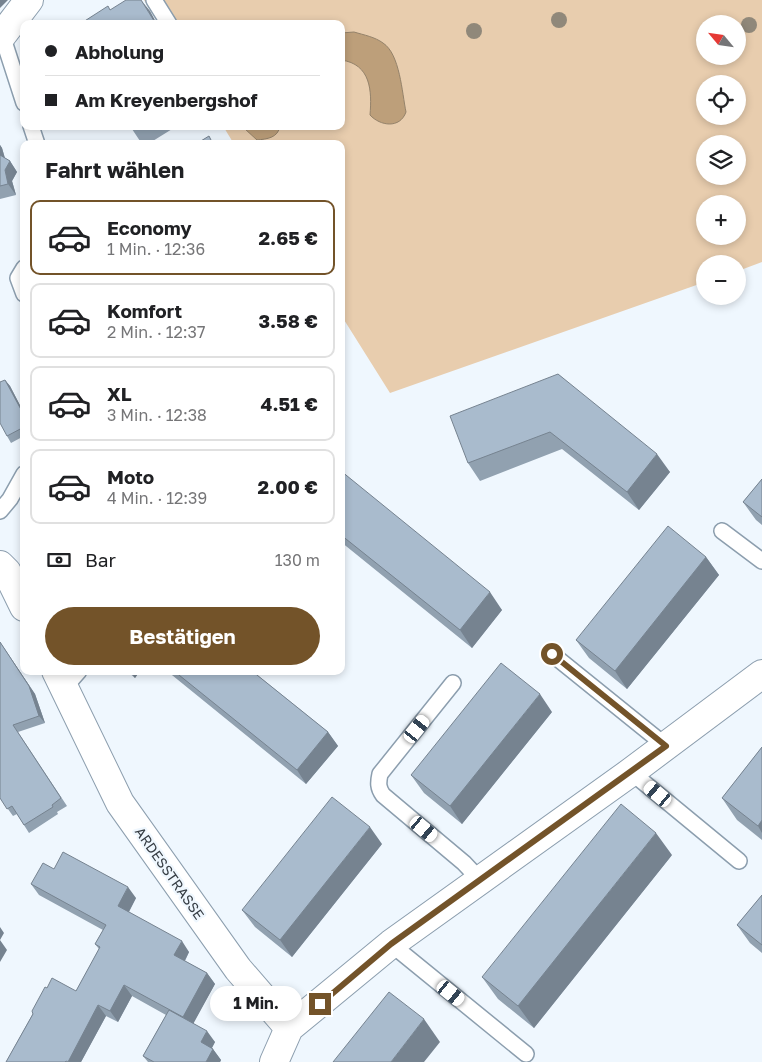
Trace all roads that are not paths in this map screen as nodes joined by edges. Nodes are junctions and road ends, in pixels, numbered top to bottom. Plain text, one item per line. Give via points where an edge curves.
1 (29, 0) edge
2 (154, 0) edge
3 (166, 20) edge
4 (1, 37) edge
5 (20, 92) edge
6 (20, 481) edge
7 (0, 511) edge
8 (722, 531) dead end
9 (762, 562) edge
10 (0, 565) edge
11 (20, 599) edge
12 (552, 654) dead end
13 (762, 674) edge
14 (66, 677) edge
15 (453, 683) dead end
16 (666, 746) junction
17 (631, 772) junction
18 (739, 861) dead end
19 (480, 880) junction
20 (391, 944) junction
21 (289, 1028) junction
22 (526, 1054) dead end
23 (274, 1062) edge

1 - 4 street
2 - 3 lane
4 - 5 lane
6 - 7 lane
8 - 9 lane
10 - 11 street
12 - 16 lane
13 - 16 street
14 - 21 street, ARDESSTRASSE via 120,803 238,969
15 - 19 lane via 380,774 379,790 464,862
16 - 17 street
17 - 18 lane
17 - 19 street
19 - 20 street
20 - 21 street
20 - 22 lane
21 - 23 street

